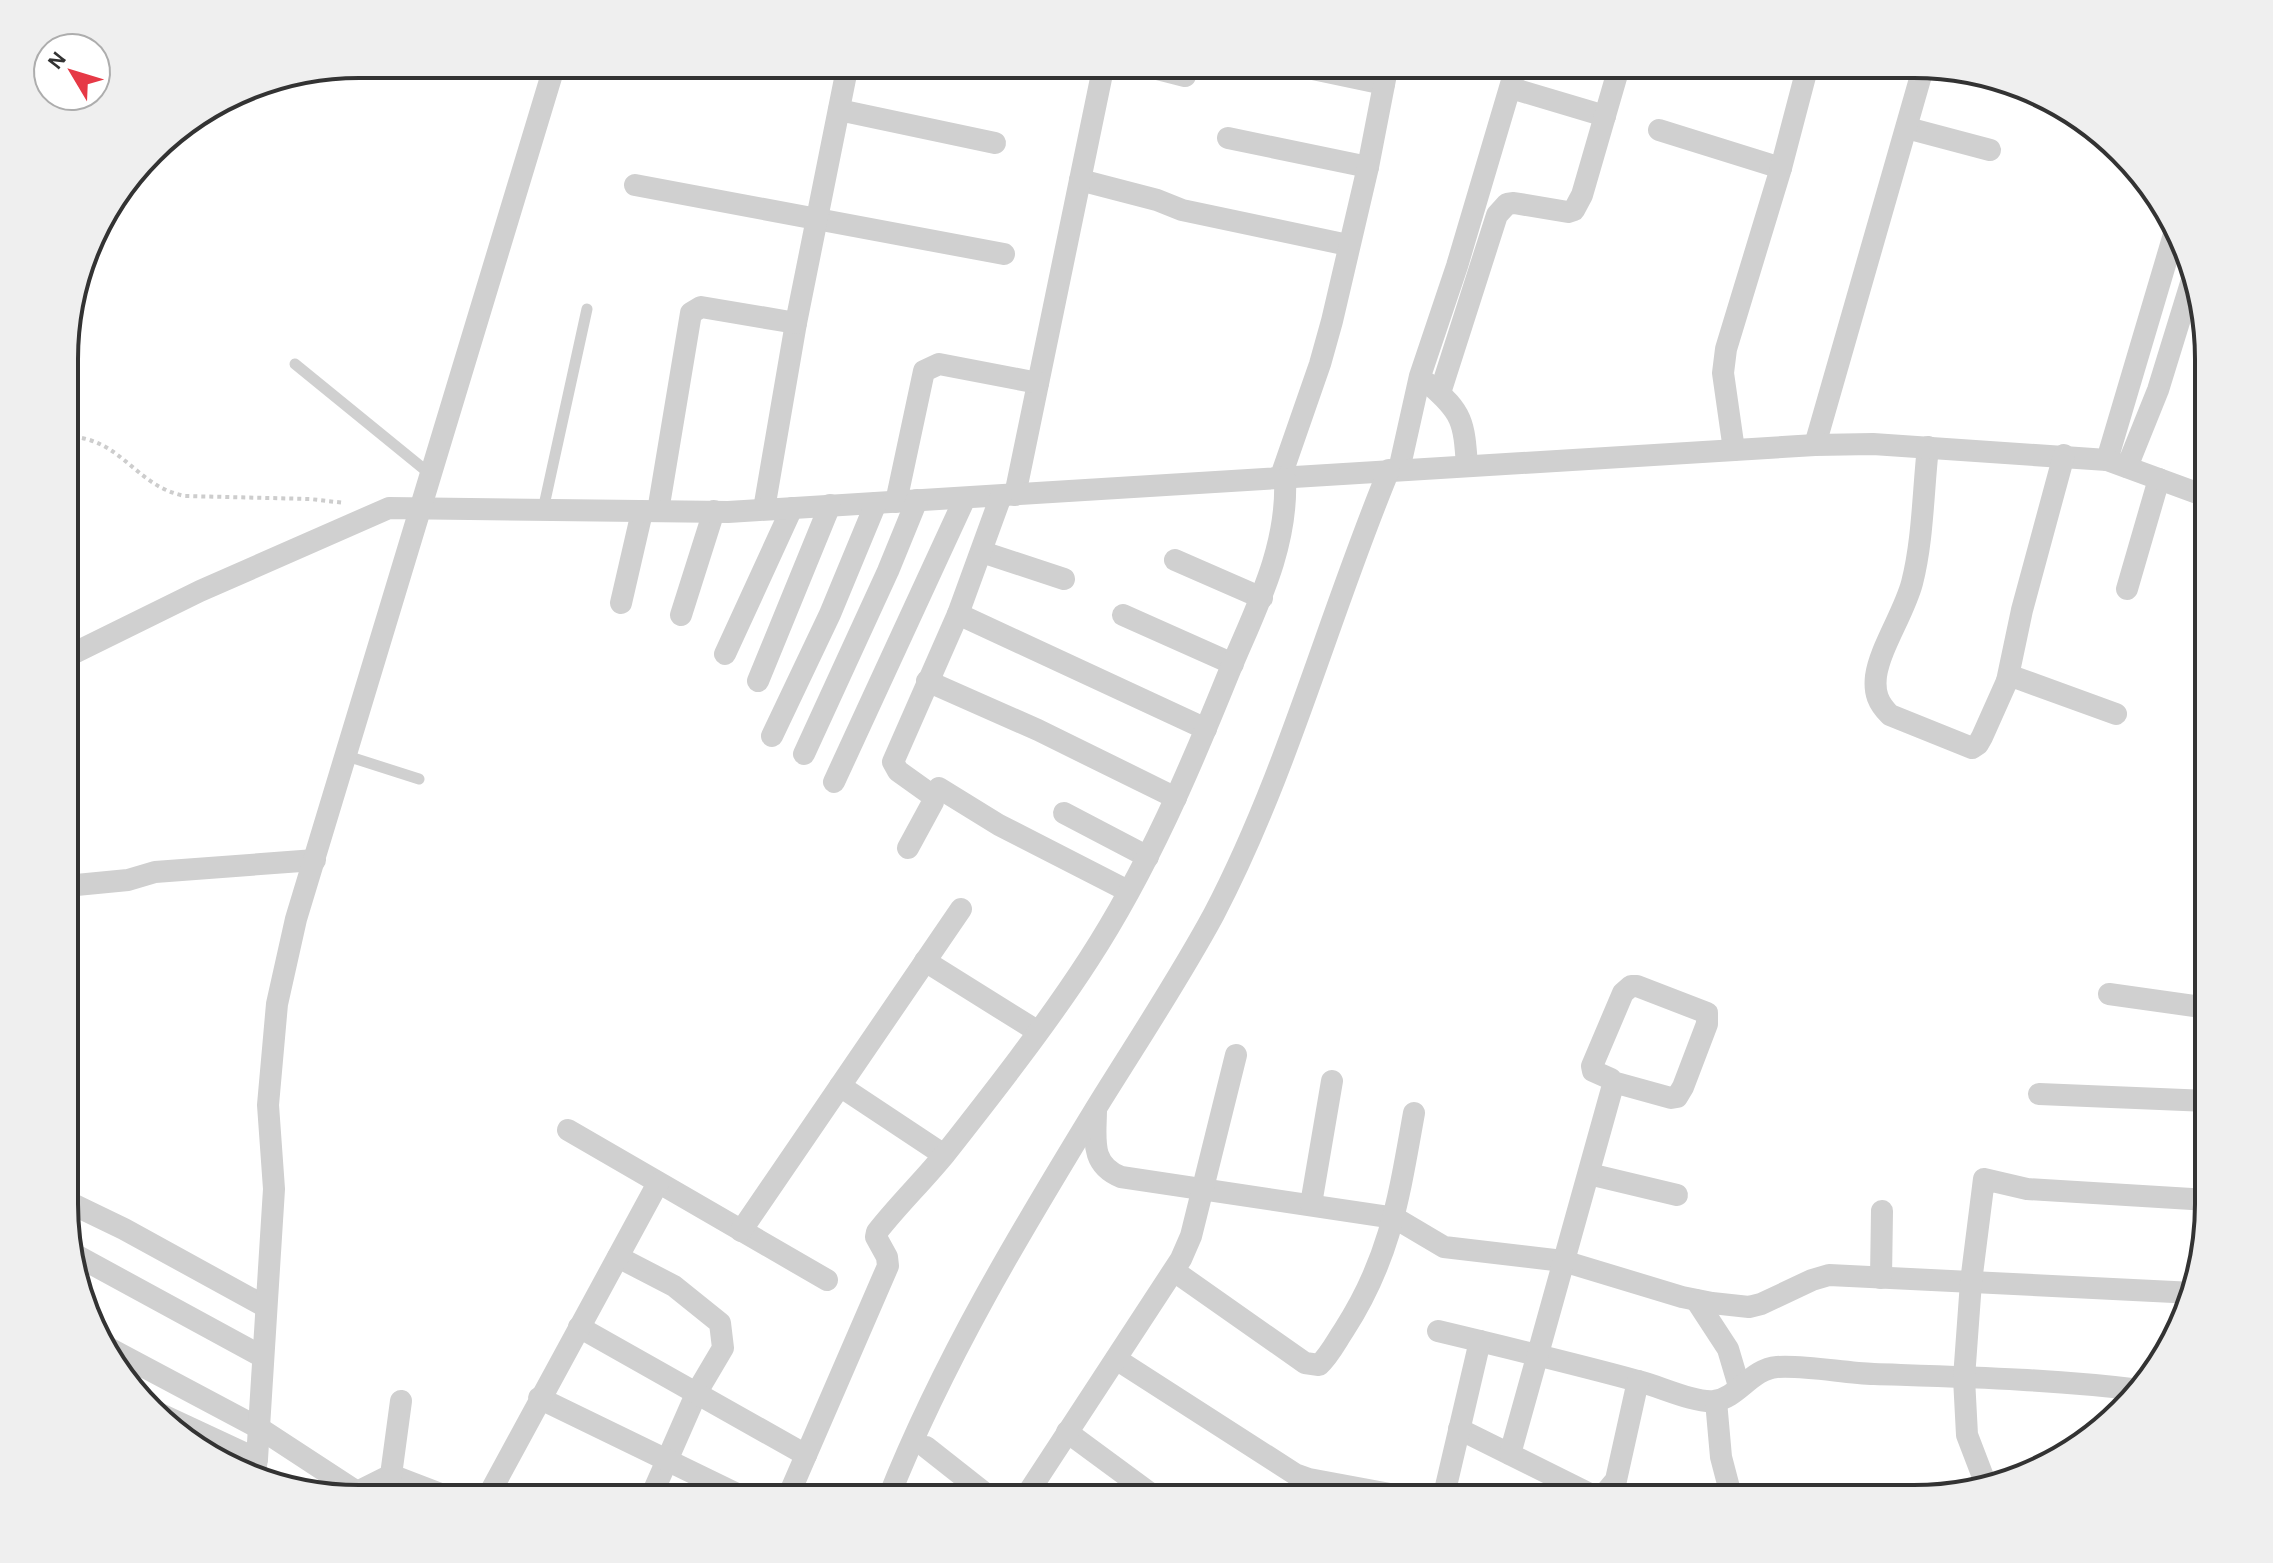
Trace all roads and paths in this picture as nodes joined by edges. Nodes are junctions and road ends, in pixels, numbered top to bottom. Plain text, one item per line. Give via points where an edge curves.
1 (551, 78) edge
2 (845, 78) edge
3 (1101, 78) edge
4 (1385, 79) edge
5 (1513, 79) edge
6 (1616, 79) edge
7 (1804, 79) edge
8 (1920, 79) edge
9 (1511, 88) junction
10 (839, 110) junction
11 (1605, 116) junction
12 (1907, 128) junction
13 (1659, 130) dead end
14 (1228, 138) dead end
15 (995, 143) dead end
16 (1990, 150) dead end
17 (1368, 167) junction
18 (1781, 168) junction
19 (1080, 180) junction
20 (635, 185) dead end
21 (817, 218) junction
22 (1348, 245) junction
23 (2171, 246) edge
24 (1004, 254) dead end
25 (2187, 295) edge
26 (587, 309) dead end
27 (796, 323) junction
28 (295, 364) dead end
29 (1420, 376) junction
30 (1038, 383) junction
31 (1440, 393) junction
32 (78, 437) edge
33 (1815, 445) junction
34 (1928, 447) junction
35 (1734, 450) junction
36 (2064, 455) junction
37 (2117, 463) junction
38 (1467, 466) junction
39 (1386, 471) junction
40 (430, 474) junction
41 (1282, 479) junction
42 (2159, 479) junction
43 (2194, 492) edge
44 (1008, 495) junction
45 (965, 498) junction
46 (896, 502) junction
47 (830, 505) junction
48 (389, 508) junction
49 (792, 508) junction
50 (419, 509) junction
51 (764, 509) junction
52 (543, 510) junction
53 (714, 511) junction
54 (650, 512) junction
55 (982, 552) junction
56 (1175, 560) dead end
57 (1064, 579) dead end
58 (2127, 589) dead end
59 (1262, 598) junction
60 (621, 603) dead end
61 (958, 614) junction
62 (681, 615) dead end
63 (1123, 615) dead end
64 (78, 651) edge
65 (725, 654) dead end
66 (1233, 664) junction
67 (758, 681) dead end
68 (927, 681) junction
69 (2007, 681) junction
70 (2116, 714) dead end
71 (1206, 729) junction
72 (772, 736) dead end
73 (804, 754) dead end
74 (347, 756) junction
75 (419, 779) dead end
76 (834, 782) dead end
77 (939, 788) dead end
78 (1176, 798) junction
79 (1064, 813) dead end
80 (908, 848) dead end
81 (1148, 857) junction
82 (315, 860) junction
83 (79, 885) edge
84 (1128, 891) junction
85 (961, 909) dead end
86 (925, 961) junction
87 (2109, 994) dead end
88 (2195, 1006) edge
89 (1037, 1031) junction
90 (1236, 1055) dead end
91 (1332, 1081) dead end
92 (1613, 1082) junction
93 (840, 1086) junction
94 (2039, 1094) dead end
95 (2195, 1100) edge
96 (1096, 1109) junction
97 (1414, 1113) dead end
98 (568, 1130) dead end
99 (944, 1155) junction
100 (1589, 1174) junction
101 (658, 1183) junction
102 (1202, 1190) junction
103 (1677, 1195) dead end
104 (2195, 1199) edge
105 (1311, 1204) junction
106 (79, 1207) edge
107 (1882, 1211) dead end
108 (1395, 1218) junction
109 (741, 1231) junction
110 (618, 1257) junction
111 (83, 1259) edge
112 (1563, 1261) junction
113 (1174, 1271) junction
114 (1881, 1278) junction
115 (827, 1280) dead end
116 (1971, 1282) junction
117 (2180, 1292) edge
118 (1696, 1300) junction
119 (266, 1307) junction
120 (579, 1327) junction
121 (1438, 1331) dead end
122 (1480, 1341) junction
123 (122, 1355) edge
124 (1536, 1355) junction
125 (263, 1357) junction
126 (1116, 1359) junction
127 (1964, 1378) junction
128 (1638, 1381) junction
129 (1739, 1386) junction
130 (2126, 1388) edge
131 (697, 1392) junction
132 (539, 1398) junction
133 (401, 1401) dead end
134 (1716, 1401) junction
135 (259, 1428) junction
136 (1459, 1429) junction
137 (1067, 1432) junction
138 (926, 1447) dead end
139 (1510, 1454) junction
140 (806, 1455) junction
141 (665, 1459) junction
142 (255, 1465) edge
143 (391, 1475) junction
144 (1983, 1476) edge
145 (343, 1484) edge
146 (377, 1484) edge
147 (415, 1484) edge
148 (494, 1484) edge
149 (656, 1484) edge
150 (717, 1484) edge
151 (793, 1484) edge
152 (894, 1484) edge
153 (973, 1484) edge
154 (1033, 1484) edge
155 (1138, 1485) edge
156 (1339, 1485) edge
157 (1446, 1485) edge
158 (1572, 1485) edge
159 (1612, 1485) edge
160 (1728, 1485) edge

1 - 40 street
2 - 10 street
3 - 19 street
4 - 17 street
5 - 9 street
6 - 11 street
7 - 18 street
8 - 12 street
9 - 11 street
9 - 29 street
10 - 15 street
10 - 21 street
11 - 31 street via 1574,210 1514,203 1497,215
12 - 16 street
12 - 33 street
13 - 18 street
14 - 17 street
17 - 22 street
18 - 35 street via 1726,349 1723,373
19 - 22 street via 1182,210
19 - 30 street
20 - 21 street
21 - 24 street
21 - 27 street
22 - 41 street via 1320,364
23 - 37 street
25 - 37 street via 2158,390
26 - 52 lane
27 - 51 street
27 - 54 street via 701,307 691,313
28 - 40 lane
29 - 31 street
29 - 39 street
30 - 44 street
30 - 46 street via 939,364 924,371
31 - 38 street via 1461,418
32 - 48 path via 102,443 169,493
33 - 34 street
33 - 35 street
34 - 36 street
34 - 69 street via 1916,566 1875,692 1890,715 1972,748
35 - 38 street
36 - 37 street
36 - 69 street
37 - 42 street
38 - 39 street
39 - 41 street
39 - 96 street via 1249,843 1212,917
40 - 50 street
41 - 44 street
41 - 59 street via 1281,534
42 - 43 street
42 - 58 street
44 - 45 street
44 - 55 street
45 - 46 street
45 - 76 street
46 - 47 street
46 - 72 street via 830,614
46 - 73 street via 888,571
47 - 49 street
47 - 67 street
48 - 50 street
48 - 64 street
49 - 51 street
49 - 65 street
50 - 52 street
50 - 74 street
51 - 53 street
52 - 54 street
53 - 54 street
53 - 62 street
54 - 60 street
55 - 57 street
55 - 61 street
56 - 59 street
59 - 66 street
61 - 68 street
61 - 71 street
63 - 66 street
66 - 71 street
68 - 78 street
68 - 80 street via 893,762 933,796
69 - 70 street via 2018,678
71 - 78 street
74 - 75 lane
74 - 82 street
77 - 84 street
78 - 81 street
79 - 81 street
81 - 84 street
82 - 83 street via 155,872
82 - 119 street via 277,1004 268,1105 274,1189
84 - 89 street via 1090,958
85 - 86 street
86 - 89 street
86 - 93 street
87 - 88 street
89 - 99 street
90 - 102 street
91 - 105 street
92 - 92 street via 1677,1097 1707,1013 1637,986 1627,988 1592,1066
92 - 100 street
93 - 99 street
93 - 109 street
94 - 95 street
96 - 102 street via 1096,1150 1109,1172
96 - 152 street via 973,1319
97 - 108 street
98 - 101 street
99 - 140 street via 877,1232 888,1266
100 - 103 street
100 - 112 street
101 - 109 street
101 - 110 street
102 - 105 street
102 - 113 street via 1191,1236
104 - 116 street via 2027,1189 1984,1179
105 - 108 street
106 - 119 street
107 - 114 street
108 - 112 street via 1444,1247
108 - 113 street via 1376,1274 1319,1365 1305,1363
109 - 115 street
110 - 120 street
110 - 131 street via 674,1286 720,1323 723,1348
111 - 125 street
112 - 118 street
112 - 124 street
113 - 126 street
114 - 116 street
114 - 118 street via 1822,1276 1749,1307
116 - 117 street
116 - 127 street
118 - 129 street via 1728,1349
119 - 125 street
120 - 131 street
120 - 132 street
121 - 122 street
122 - 124 street
122 - 136 street
123 - 135 street
124 - 128 street
124 - 139 street
125 - 135 street
126 - 137 street
126 - 156 street via 1295,1474
127 - 129 street via 1780,1367
127 - 130 street
127 - 144 street via 1967,1435
128 - 134 street
128 - 159 street
129 - 134 street
131 - 140 street
131 - 141 street
132 - 141 street
132 - 148 street
133 - 143 street
134 - 160 street
135 - 142 street
135 - 145 street
136 - 139 street
136 - 157 street
137 - 154 street
137 - 155 street
138 - 153 street
139 - 158 street
140 - 151 street
141 - 149 street
141 - 150 street
143 - 146 street
143 - 147 street

